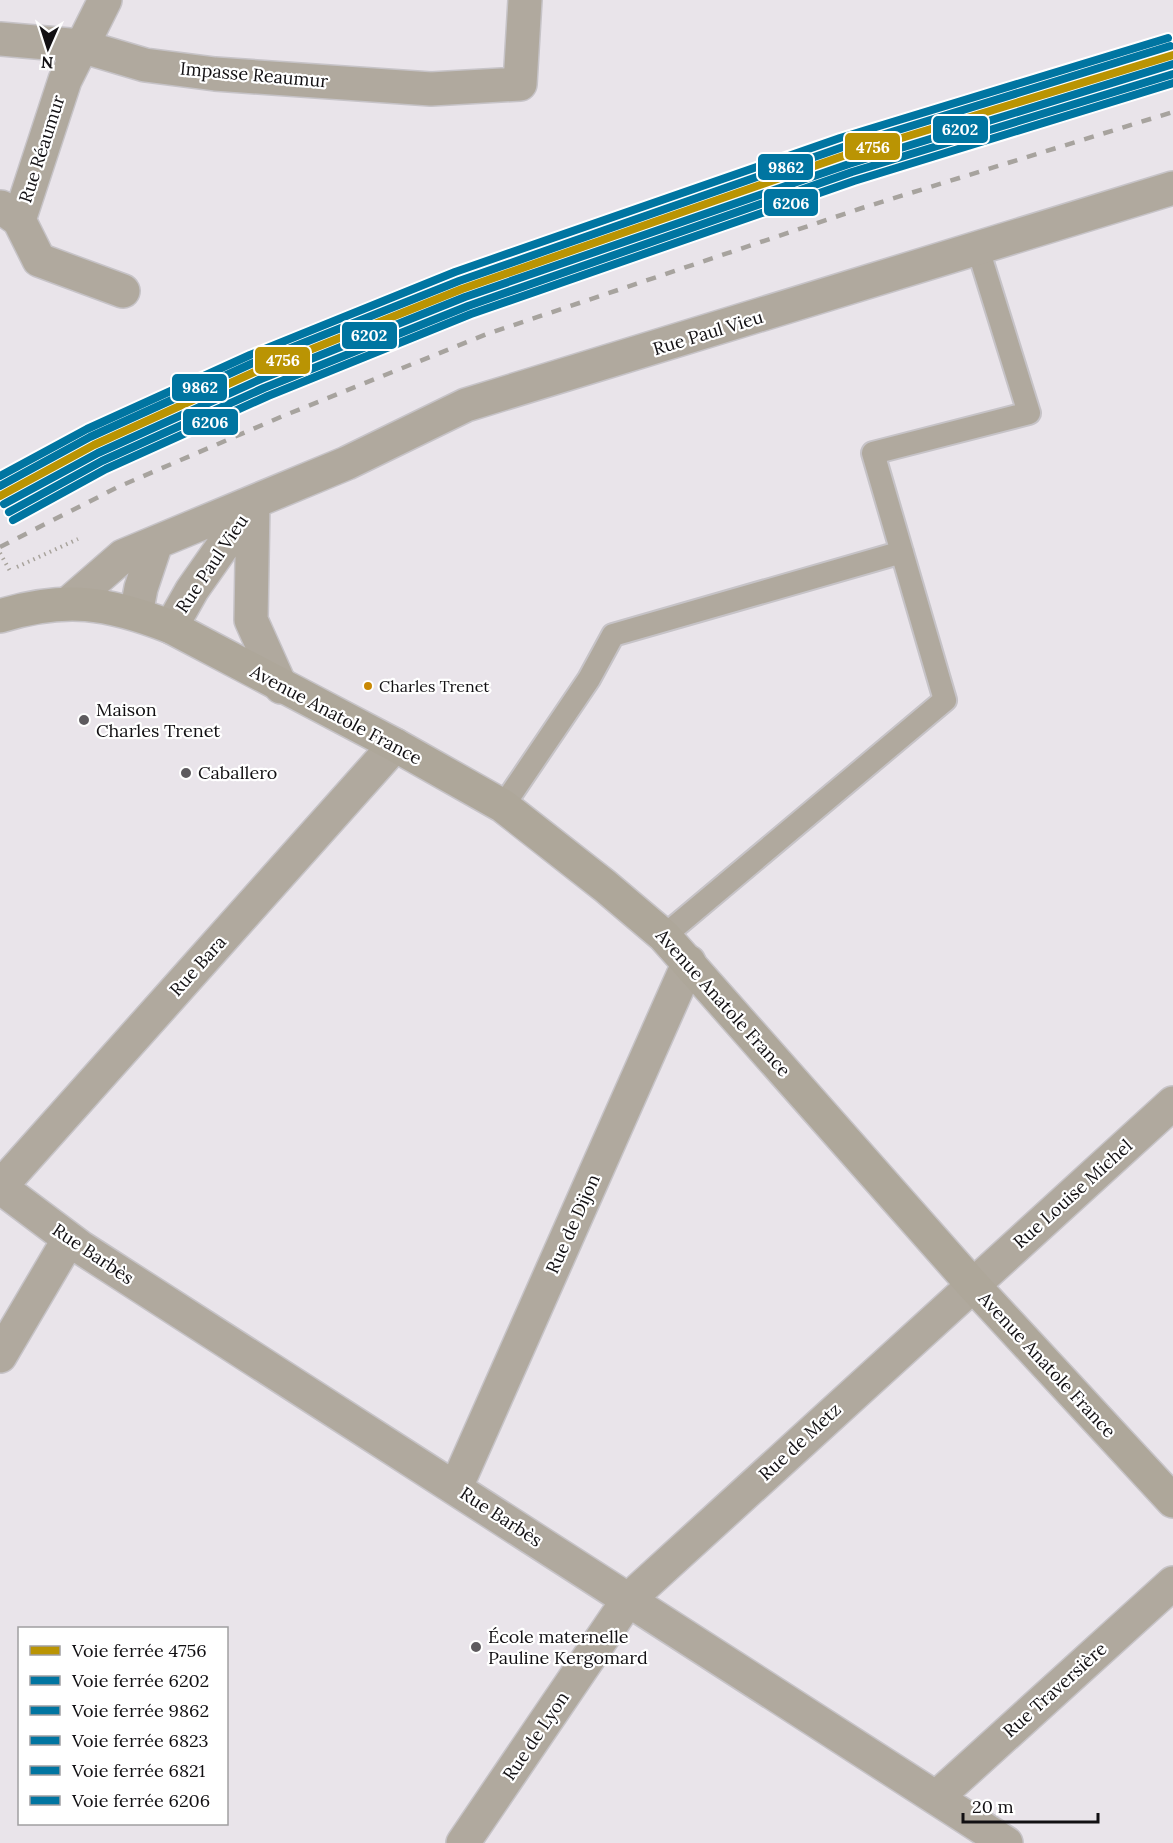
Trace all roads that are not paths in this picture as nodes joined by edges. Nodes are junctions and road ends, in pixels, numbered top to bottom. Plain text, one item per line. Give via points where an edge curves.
1 (105, 0) edge
2 (525, 0) edge
3 (0, 39) edge
4 (81, 46) junction
5 (1173, 188) edge
6 (9, 213) edge
7 (978, 249) junction
8 (123, 291) dead end
9 (253, 503) junction
10 (156, 543) junction
11 (902, 552) junction
12 (70, 602) junction
13 (136, 614) junction
14 (0, 616) edge
15 (171, 627) junction
16 (281, 687) junction
17 (395, 745) junction
18 (503, 806) junction
19 (664, 936) junction
20 (689, 962) junction
21 (1173, 1103) edge
22 (0, 1187) edge
23 (69, 1239) junction
24 (972, 1284) junction
25 (0, 1356) edge
26 (456, 1487) junction
27 (1173, 1501) edge
28 (1173, 1583) edge
29 (628, 1600) junction
30 (937, 1797) junction
31 (463, 1843) edge
32 (1006, 1843) edge

1 - 4 street, Rue Réaumur
2 - 4 street, Impasse Reaumur via 520,84 431,89 215,74 146,65
3 - 4 street
4 - 6 street, Rue Réaumur
5 - 7 street, Rue Paul Vieu
6 - 8 street via 39,260
7 - 9 street, Rue Paul Vieu via 466,405
7 - 11 lane via 1029,413 873,453
9 - 10 street, Rue Paul Vieu
9 - 15 street, Rue Paul Vieu
9 - 16 street, Rue Paul Vieu via 251,620
10 - 12 street, Rue Paul Vieu via 123,556
10 - 13 street
11 - 18 lane via 613,635 590,679
11 - 19 lane via 945,700
12 - 13 main road, Avenue Anatole France
12 - 14 main road, Avenue Anatole France via 33,606
13 - 15 main road, Avenue Anatole France
15 - 16 main road, Avenue Anatole France
16 - 17 main road, Avenue Anatole France
17 - 18 main road, Avenue Anatole France
17 - 22 street, Rue Bara
18 - 19 main road, Avenue Anatole France
19 - 20 main road, Avenue Anatole France
20 - 24 main road, Avenue Anatole France
20 - 26 street, Rue de Dijon
21 - 24 street, Rue Louise Michel
22 - 23 street, Rue Barbès
23 - 25 street
23 - 26 street, Rue Barbès
24 - 27 main road, Avenue Anatole France
24 - 29 street, Rue de Metz
26 - 29 street, Rue Barbès
28 - 30 street, Rue Traversière
29 - 30 street, Rue Barbès
29 - 31 street, Rue de Lyon
30 - 32 street, Rue Barbès

